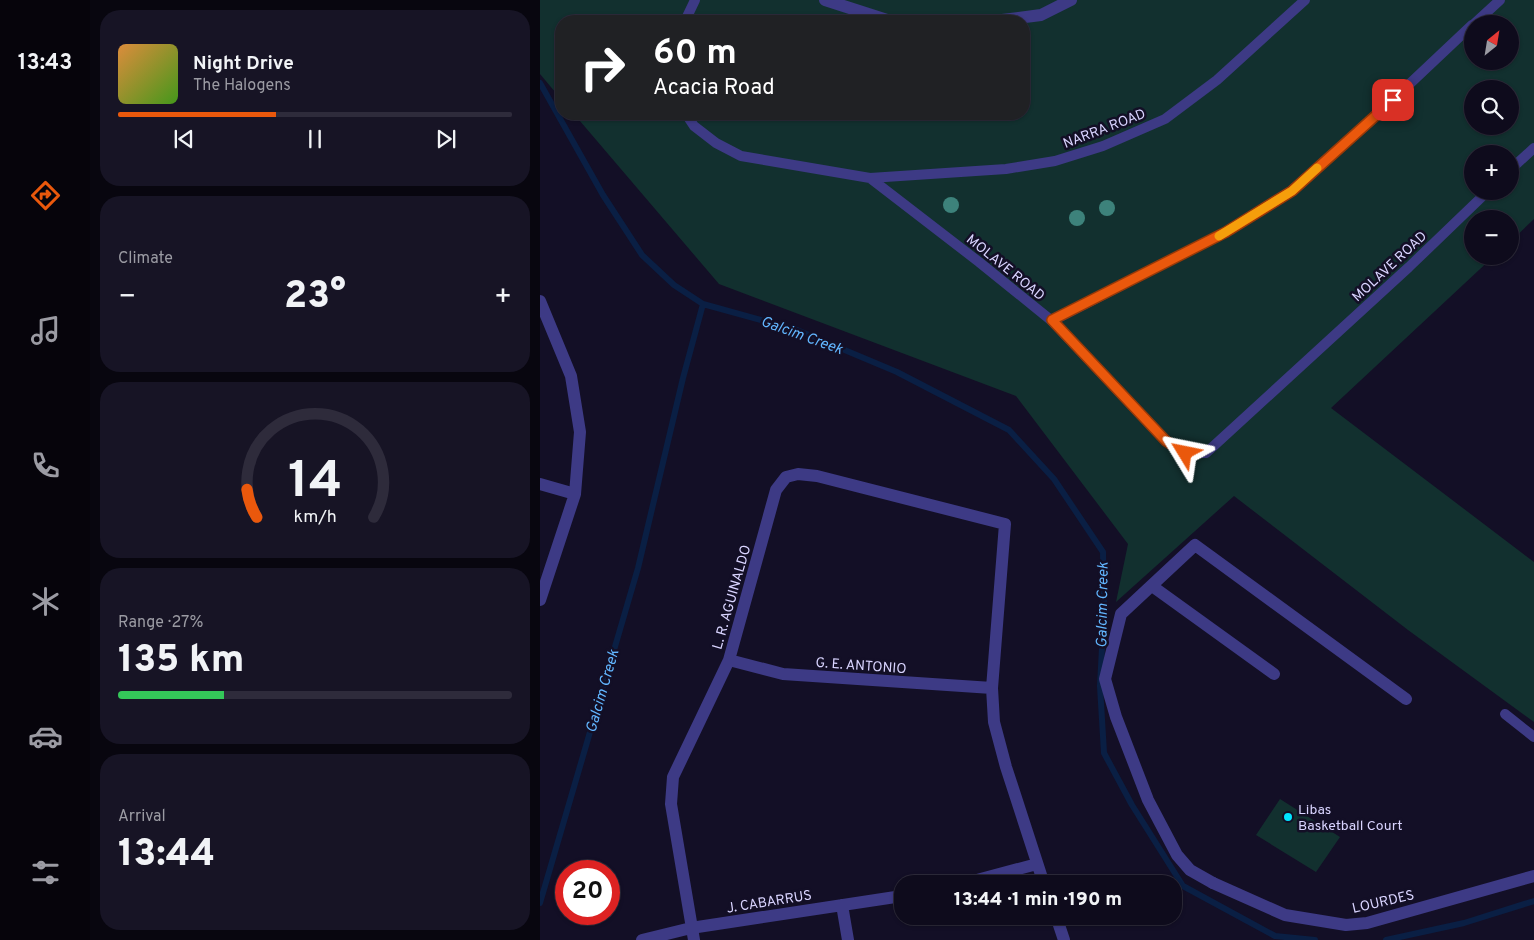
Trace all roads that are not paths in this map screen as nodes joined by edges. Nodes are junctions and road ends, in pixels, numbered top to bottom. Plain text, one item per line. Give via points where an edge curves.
1 (695, 0) edge
2 (825, 0) edge
3 (1071, 0) edge
4 (1305, 0) edge
5 (1500, 0) edge
6 (688, 15) edge
7 (872, 15) edge
8 (1484, 15) edge
9 (1030, 16) edge
10 (1464, 33) edge
11 (690, 120) edge
12 (1534, 148) edge
13 (1519, 162) edge
14 (870, 178) junction
15 (1479, 200) edge
16 (540, 300) edge
17 (1052, 320) junction
18 (540, 484) edge
19 (575, 494) junction
20 (1152, 586) junction
21 (540, 600) edge
22 (729, 660) junction
23 (1274, 674) dead end
24 (992, 688) junction
25 (1406, 699) dead end
26 (1505, 714) dead end
27 (1534, 737) edge
28 (1037, 864) junction
29 (996, 875) edge
30 (1041, 875) edge
31 (1534, 876) edge
32 (894, 897) edge
33 (842, 905) junction
34 (1059, 925) edge
35 (692, 934) edge
36 (642, 940) edge
37 (848, 940) edge
38 (1064, 940) edge

1 - 6 lane
2 - 7 street
3 - 9 street
4 - 14 lane, NARRA ROAD via 1217,80 1165,119 1103,146 1055,161 1006,169
5 - 8 lane
10 - 17 lane via 1292,191 1218,237
11 - 14 lane, MOLAVE ROAD via 716,143 742,156
12 - 13 lane
14 - 17 lane, MOLAVE ROAD
15 - 17 lane, MOLAVE ROAD via 1206,453 1185,453 1166,441
16 - 19 street via 571,376 580,432
18 - 19 street
19 - 21 street
20 - 23 street
20 - 25 street, LOURDES via 1194,545
20 - 31 street, LOURDES via 1121,614 1105,679 1148,800 1177,855 1190,870 1285,915 1346,925 1374,921
22 - 24 street, G. E. ANTONIO via 783,674
22 - 24 street, L. R. AGUINALDO via 776,490 786,477 798,474 1005,524
22 - 35 street, L. R. AGUINALDO via 673,777 671,804
24 - 28 street via 994,722
26 - 27 lane
28 - 29 street
28 - 30 street
32 - 33 street, J. CABARRUS
33 - 35 street, J. CABARRUS
33 - 37 street
34 - 38 street
35 - 36 street, J. CABARRUS

